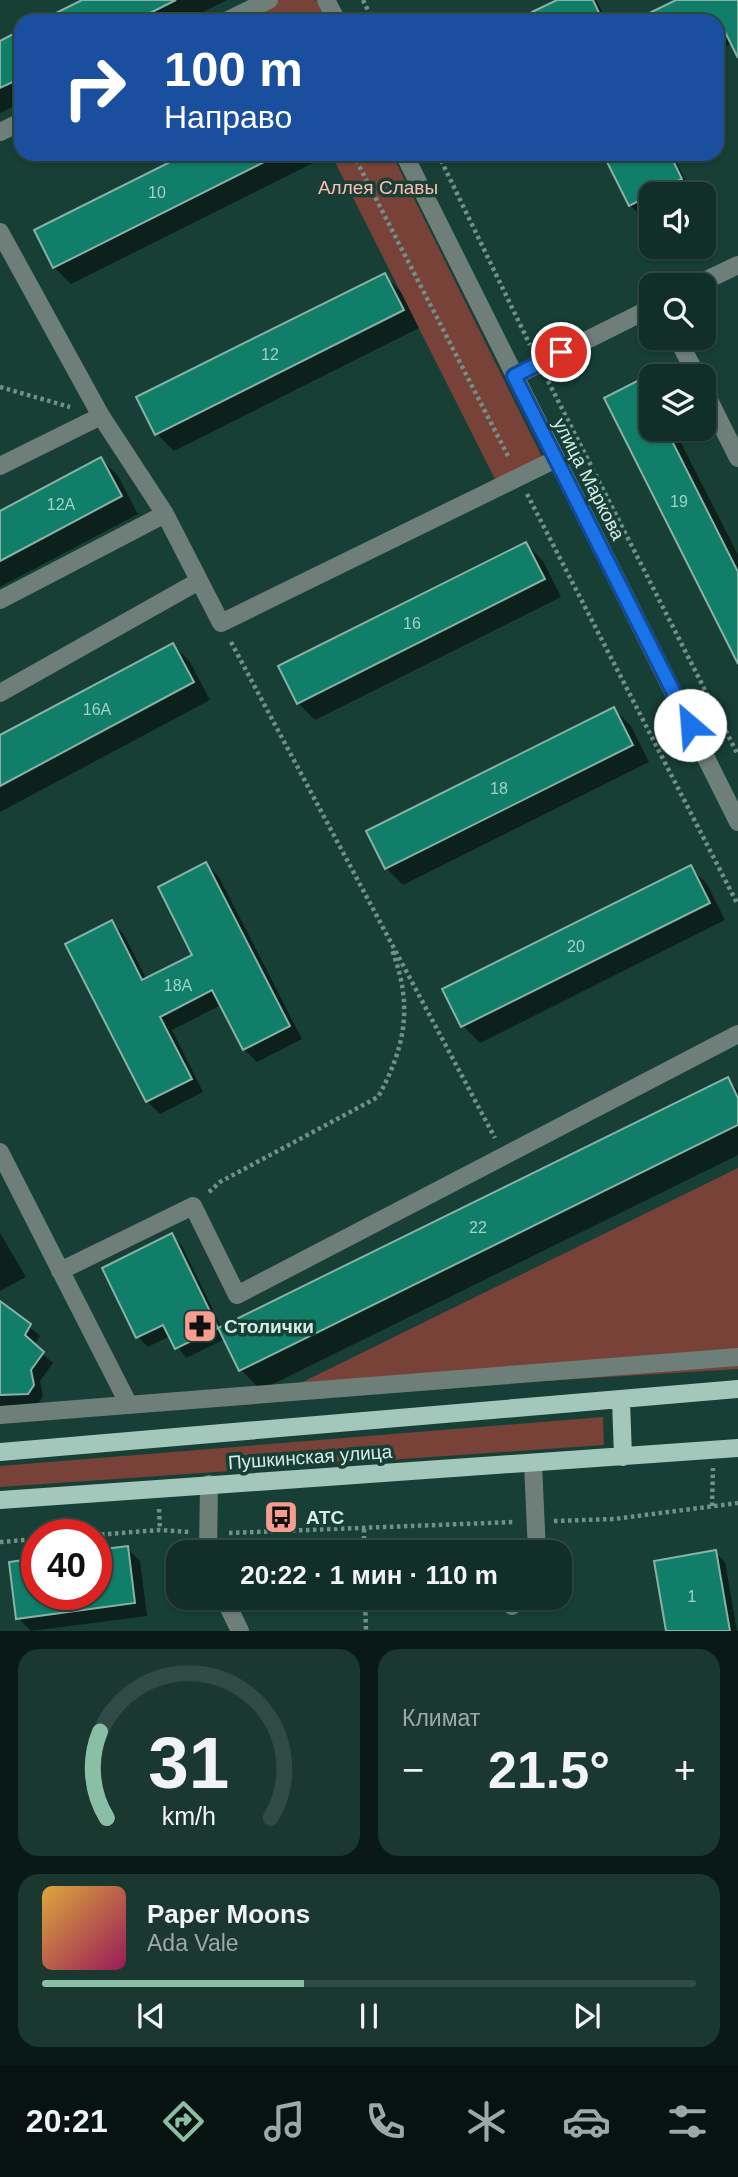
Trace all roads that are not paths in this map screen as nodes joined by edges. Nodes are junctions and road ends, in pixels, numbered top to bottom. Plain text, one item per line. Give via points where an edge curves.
1 (269, 0) edge
2 (240, 14) edge
3 (407, 161) edge
4 (0, 232) edge
5 (738, 265) edge
6 (716, 275) edge
7 (639, 314) edge
8 (514, 376) junction
9 (716, 414) edge
10 (101, 416) junction
11 (738, 458) edge
12 (556, 459) junction
13 (0, 466) edge
14 (165, 514) junction
15 (199, 582) junction
16 (0, 600) edge
17 (0, 693) edge
18 (738, 822) edge
19 (738, 1034) edge
20 (0, 1152) edge
21 (6, 1179) edge
22 (60, 1271) junction
23 (738, 1357) edge
24 (738, 1389) edge
25 (621, 1400) junction
26 (128, 1405) junction
27 (0, 1415) edge
28 (738, 1448) edge
29 (0, 1452) edge
30 (624, 1457) junction
31 (533, 1464) junction
32 (209, 1484) junction
33 (0, 1500) edge
34 (208, 1540) edge
35 (537, 1540) edge
36 (230, 1610) edge
37 (240, 1631) edge

1 - 2 street
3 - 8 street, улица Маркова
4 - 10 street
5 - 6 street
7 - 8 street
8 - 12 street, улица Маркова
9 - 11 street
10 - 13 street
10 - 14 street
12 - 15 street via 220,623
12 - 18 street, улица Маркова
14 - 15 street
14 - 16 street
15 - 17 street
19 - 22 street via 237,1295 192,1206
20 - 21 street
21 - 22 street
22 - 26 street
23 - 26 street
24 - 25 main road, Пушкинская улица
25 - 29 main road, Пушкинская улица
25 - 30 main road
26 - 27 street
28 - 30 main road, Пушкинская улица
30 - 31 main road, Пушкинская улица
31 - 32 main road, Пушкинская улица
31 - 35 street
32 - 33 main road, Пушкинская улица
32 - 34 street
36 - 37 street

